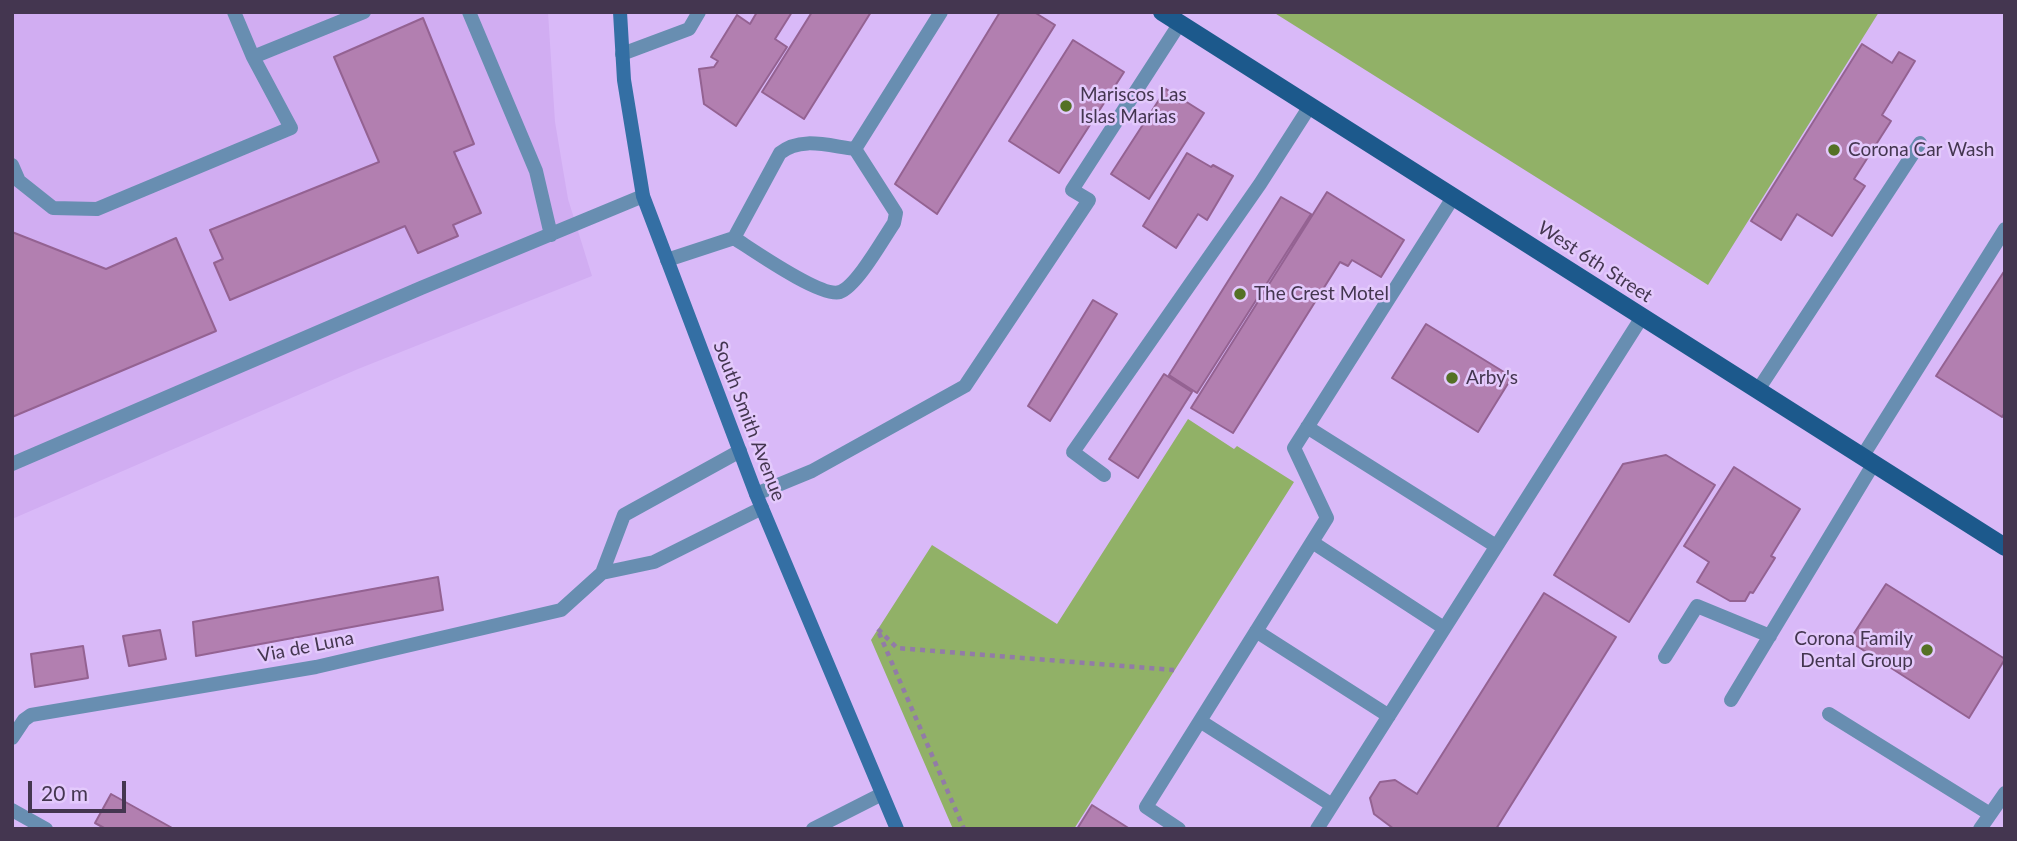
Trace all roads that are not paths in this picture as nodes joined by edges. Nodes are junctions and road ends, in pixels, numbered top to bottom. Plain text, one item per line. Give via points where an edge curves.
1 (234, 12) edge
2 (364, 12) edge
3 (469, 12) edge
4 (620, 12) edge
5 (699, 12) edge
6 (942, 12) edge
7 (1162, 12) edge
8 (334, 19) edge
9 (1180, 23) junction
10 (622, 54) junction
11 (253, 57) junction
12 (1310, 106) junction
13 (1920, 143) dead end
14 (855, 149) junction
15 (12, 165) edge
16 (643, 196) junction
17 (1454, 196) junction
18 (2005, 229) edge
19 (551, 235) junction
20 (734, 238) junction
21 (667, 260) junction
22 (1642, 317) junction
23 (1758, 390) junction
24 (1307, 427) junction
25 (740, 451) junction
26 (1868, 460) junction
27 (12, 464) edge
28 (1104, 474) dead end
29 (756, 494) junction
30 (762, 508) junction
31 (1312, 542) junction
32 (1496, 546) junction
33 (2005, 547) edge
34 (602, 573) junction
35 (1444, 628) junction
36 (1256, 631) junction
37 (1770, 636) junction
38 (1665, 657) dead end
39 (1731, 700) dead end
40 (1829, 714) dead end
41 (1389, 716) junction
42 (1200, 721) junction
43 (12, 738) edge
44 (2005, 793) edge
45 (882, 794) junction
46 (1332, 805) junction
47 (12, 810) edge
48 (1990, 814) junction
49 (46, 829) edge
50 (813, 829) edge
51 (897, 829) edge
52 (1179, 829) edge
53 (1317, 829) edge
54 (1980, 829) edge

1 - 11 street
2 - 8 street
3 - 19 street via 536,172
4 - 10 main road, South Smith Avenue
5 - 10 street via 689,30
6 - 14 street
7 - 9 main road, West 6th Street
8 - 11 street
9 - 12 main road, West 6th Street
9 - 29 street via 1072,190 1089,200 965,386 812,471
10 - 16 main road, South Smith Avenue
11 - 15 street via 291,128 97,209 53,208 19,181
12 - 17 main road, West 6th Street
12 - 28 street via 1073,452
13 - 23 street
14 - 20 street via 800,142 790,145 780,153
14 - 20 street via 896,213 894,223 852,284 839,292 827,292
16 - 19 street
16 - 21 main road, South Smith Avenue
17 - 22 main road, West 6th Street
17 - 24 street
18 - 26 street
19 - 27 street
20 - 21 street
21 - 25 main road, South Smith Avenue
22 - 23 main road, West 6th Street
22 - 32 street
23 - 26 main road, West 6th Street
24 - 31 street via 1294,448 1327,518
24 - 32 street
25 - 29 main road, South Smith Avenue
25 - 34 street, Via de Luna via 624,515
26 - 33 main road, West 6th Street
26 - 37 street
29 - 30 main road, South Smith Avenue
30 - 34 street, Via de Luna via 653,562
30 - 45 main road, South Smith Avenue
31 - 35 street
31 - 36 street
32 - 35 street
34 - 43 street, Via de Luna via 561,610 316,667 31,715
35 - 41 street
36 - 41 street
36 - 42 street
37 - 38 street via 1697,606
37 - 39 street
40 - 48 street
41 - 46 street
42 - 46 street
42 - 52 street via 1146,807
44 - 48 street
45 - 50 street
45 - 51 main road, South Smith Avenue
46 - 53 street
47 - 49 street
48 - 54 street

